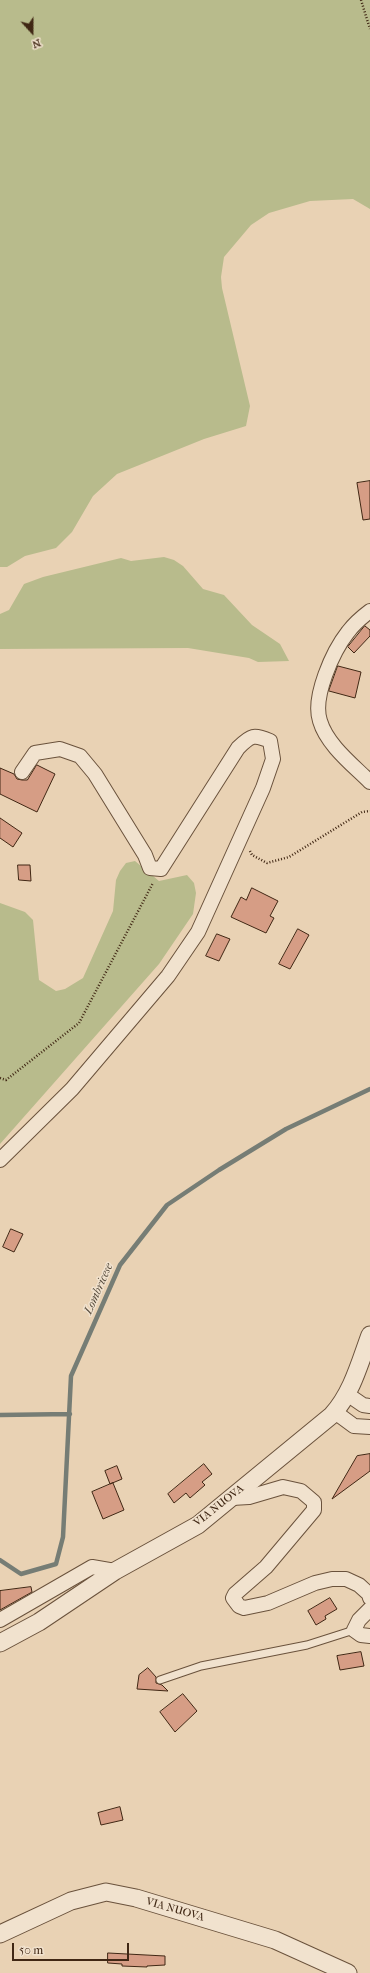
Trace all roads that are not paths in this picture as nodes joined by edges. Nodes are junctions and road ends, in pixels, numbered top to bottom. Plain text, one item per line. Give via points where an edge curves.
1 (370, 611) edge
2 (22, 772) dead end
3 (370, 782) edge
4 (0, 1160) edge
5 (370, 1334) edge
6 (347, 1394) junction
7 (370, 1406) edge
8 (335, 1412) junction
9 (370, 1427) edge
10 (232, 1498) junction
11 (115, 1571) junction
12 (370, 1598) edge
13 (370, 1609) edge
14 (0, 1620) edge
15 (354, 1630) junction
16 (370, 1636) edge
17 (0, 1643) edge
18 (160, 1680) dead end
19 (0, 1934) edge
20 (348, 1973) edge

1 - 3 street via 348,632 334,653 317,705 320,721 329,739
2 - 4 street via 36,753 60,748 80,756 95,774 145,855 150,868 161,869 238,748 249,737 259,736 270,742 273,759 263,788 198,932 168,976 72,1089
5 - 6 street, VIA NUOVA
6 - 7 street via 363,1405
6 - 8 street, VIA NUOVA
8 - 9 street via 354,1426
8 - 10 street, VIA NUOVA
10 - 11 street, VIA NUOVA via 198,1525
10 - 12 street via 249,1497 283,1487 301,1491 314,1502 314,1510 266,1566 232,1598 240,1606 244,1608 268,1603 315,1583 332,1579 346,1580 359,1585
11 - 14 street via 92,1567
11 - 17 street, VIA NUOVA via 39,1622
13 - 15 street via 359,1620
15 - 16 street via 361,1635
15 - 18 lane via 308,1645 201,1666
19 - 20 street, VIA NUOVA via 71,1901 106,1892 136,1898 275,1940

